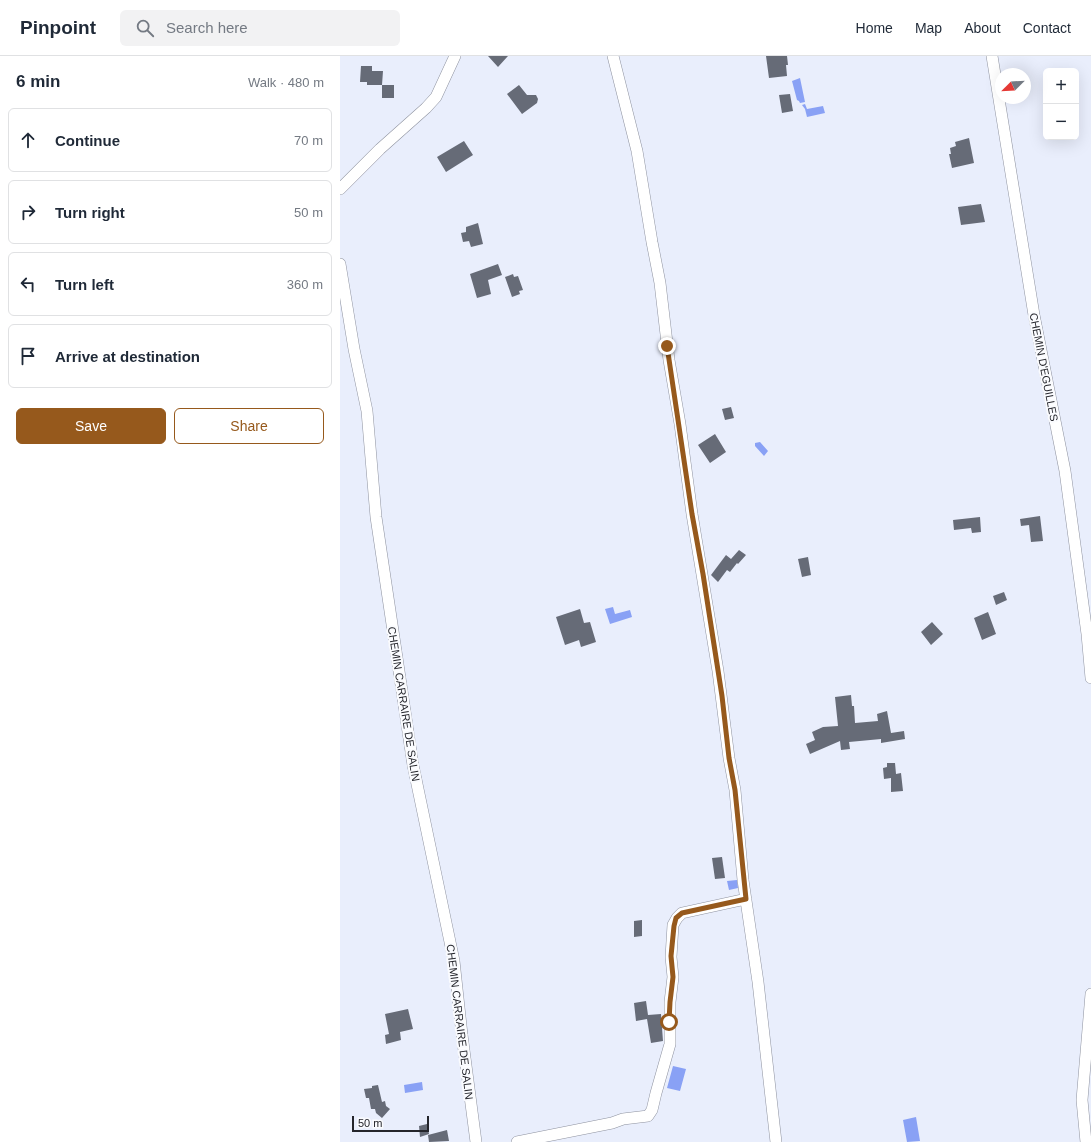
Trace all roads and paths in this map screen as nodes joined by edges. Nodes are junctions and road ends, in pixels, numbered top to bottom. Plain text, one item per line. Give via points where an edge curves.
1 (455, 56) edge
2 (613, 56) edge
3 (992, 56) edge
4 (340, 189) edge
5 (340, 264) edge
6 (1091, 678) edge
7 (746, 899) junction
8 (1091, 994) edge
9 (1085, 1137) edge
10 (476, 1142) edge
11 (517, 1142) edge
12 (776, 1142) edge

1 - 4 street via 436,97
2 - 7 street via 637,151 660,283 669,360 735,790
3 - 6 street, CHEMIN D'EGUILLES via 1034,315 1065,471
5 - 10 street, CHEMIN CARRAIRE DE SALIN via 354,349 368,411 376,517 413,765 454,961
7 - 11 street via 682,913 676,918 671,956 673,977 670,1044 652,1110 648,1116
7 - 12 street
8 - 9 street via 1082,1100

